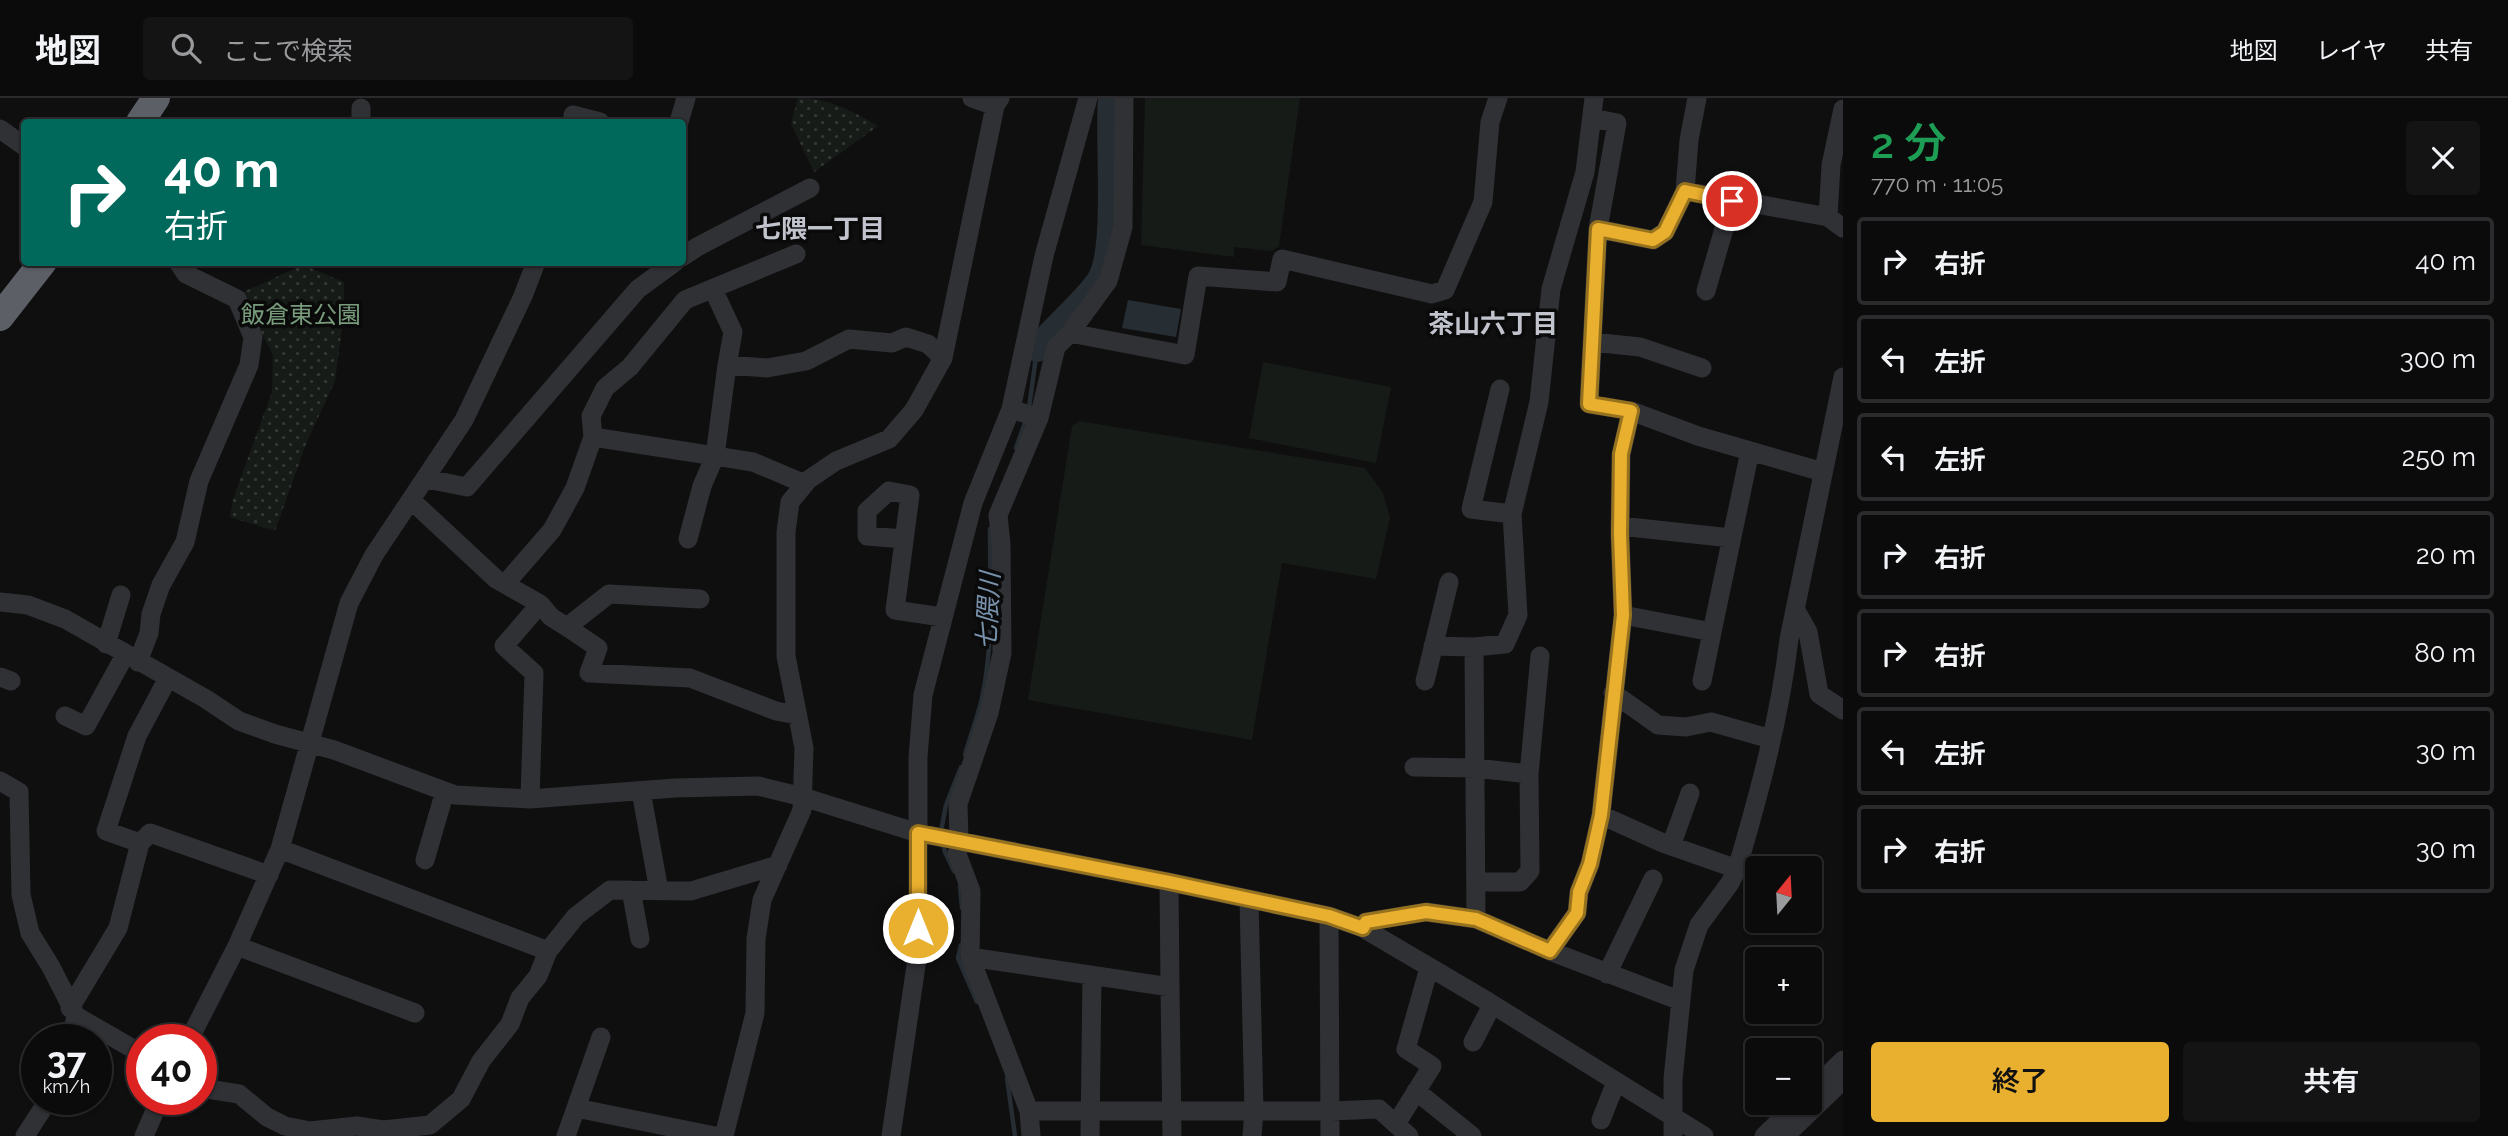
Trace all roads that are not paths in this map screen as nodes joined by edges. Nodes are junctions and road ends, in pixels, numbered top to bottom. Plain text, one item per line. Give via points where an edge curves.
1 (156, 98) edge
2 (686, 98) edge
3 (972, 98) edge
4 (1088, 98) edge
5 (1124, 98) edge
6 (1498, 98) edge
7 (1697, 98) edge
8 (997, 102) edge
9 (1593, 108) edge
10 (1843, 109) edge
11 (573, 112) edge
12 (142, 119) edge
13 (592, 119) edge
14 (680, 119) edge
15 (0, 129) edge
16 (21, 144) edge
17 (810, 188) dead end
18 (1685, 191) junction
19 (1732, 201) junction
20 (1836, 222) edge
21 (1598, 229) junction
22 (686, 254) edge
23 (796, 254) dead end
24 (40, 266) edge
25 (181, 266) edge
26 (534, 266) edge
27 (670, 266) edge
28 (713, 289) junction
29 (1706, 291) dead end
30 (0, 317) edge
31 (1070, 333) junction
32 (1592, 342) junction
33 (943, 358) junction
34 (727, 365) junction
35 (1702, 368) dead end
36 (1843, 377) edge
37 (1500, 389) dead end
38 (1631, 411) junction
39 (1025, 414) junction
40 (1839, 418) edge
41 (593, 437) junction
42 (1750, 452) junction
43 (715, 456) junction
44 (1823, 472) junction
45 (427, 479) junction
46 (805, 484) junction
47 (411, 500) junction
48 (1511, 514) junction
49 (1620, 526) junction
50 (1731, 538) junction
51 (688, 539) dead end
52 (904, 539) dead end
53 (1449, 582) dead end
54 (505, 584) junction
55 (121, 595) dead end
56 (700, 599) dead end
57 (0, 601) edge
58 (540, 604) junction
59 (1795, 609) junction
60 (1623, 615) junction
61 (942, 618) junction
62 (567, 627) junction
63 (1712, 632) junction
64 (107, 644) junction
65 (1433, 646) junction
66 (1474, 647) junction
67 (1540, 656) dead end
68 (132, 658) junction
69 (168, 678) junction
70 (1424, 681) dead end
71 (1702, 681) dead end
72 (1613, 693) junction
73 (1843, 710) edge
74 (797, 715) junction
75 (65, 716) dead end
76 (1771, 739) junction
77 (311, 743) junction
78 (1414, 767) dead end
79 (1475, 768) junction
80 (1529, 774) junction
81 (0, 781) edge
82 (641, 790) junction
83 (445, 791) junction
84 (1690, 793) dead end
85 (803, 797) junction
86 (530, 799) junction
87 (1601, 815) junction
88 (923, 834) junction
89 (955, 840) junction
90 (140, 843) junction
91 (1667, 845) junction
92 (280, 849) junction
93 (425, 860) dead end
94 (778, 865) junction
95 (1737, 869) junction
96 (269, 875) junction
97 (1653, 879) dead end
98 (1169, 882) junction
99 (1476, 882) junction
100 (631, 890) junction
101 (659, 891) junction
102 (1249, 900) junction
103 (1329, 916) junction
104 (1476, 919) junction
105 (1363, 928) junction
106 (640, 939) dead end
107 (237, 946) junction
108 (548, 951) junction
109 (1550, 951) junction
110 (970, 957) junction
111 (1429, 968) junction
112 (1607, 974) junction
113 (1092, 975) junction
114 (1170, 987) junction
115 (1681, 1001) junction
116 (1492, 1004) junction
117 (73, 1012) junction
118 (415, 1013) dead end
119 (72, 1024) edge
120 (197, 1024) edge
121 (601, 1037) dead end
122 (1473, 1042) dead end
123 (126, 1044) edge
124 (1843, 1060) edge
125 (1822, 1080) edge
126 (1843, 1080) edge
127 (1616, 1082) junction
128 (217, 1091) edge
129 (1416, 1091) junction
130 (576, 1108) junction
131 (1029, 1111) junction
132 (1091, 1111) junction
133 (1172, 1111) junction
134 (1254, 1111) junction
135 (1331, 1111) junction
136 (1672, 1114) junction
137 (39, 1115) edge
138 (153, 1115) edge
139 (1785, 1115) edge
140 (1601, 1120) dead end
141 (1403, 1130) edge
142 (25, 1136) edge
143 (144, 1136) edge
144 (566, 1136) edge
145 (715, 1136) edge
146 (724, 1136) edge
147 (891, 1136) edge
148 (1031, 1136) edge
149 (1090, 1136) edge
150 (1172, 1136) edge
151 (1252, 1136) edge
152 (1330, 1136) edge
153 (1472, 1136) edge
154 (1673, 1136) edge
155 (1704, 1136) edge
156 (1763, 1136) edge
157 (1785, 1136) edge

1 - 12 highway
2 - 14 street
3 - 8 street
4 - 39 street via 1044,257
5 - 31 street via 1123,227 1108,281
6 - 31 street via 1490,122 1483,202 1444,290 1432,294 1282,260 1277,282 1198,276 1185,355
7 - 18 street
8 - 33 street
9 - 21 street via 1617,122
9 - 48 street via 1585,172 1551,289 1539,402
10 - 20 street via 1831,165
11 - 13 street
15 - 16 street
17 - 22 street
18 - 19 street
18 - 21 street via 1665,232 1653,240
19 - 20 street
19 - 29 street
21 - 32 street
23 - 28 street
24 - 30 highway
25 - 68 street via 186,274 237,299 253,337 249,365 199,481 185,542 161,585 149,633
26 - 45 street via 464,420
27 - 45 street via 638,289 467,487
28 - 34 street via 733,332
28 - 41 street via 685,300 631,367 605,388 590,416
31 - 39 street via 1056,347
32 - 35 street via 1640,347
32 - 38 street via 1589,404
33 - 34 street via 928,344 906,337 892,343 849,339 806,361 767,368
33 - 46 street via 914,410 889,439 836,461
34 - 43 street
36 - 40 street
37 - 48 street via 1471,509
38 - 42 street
38 - 49 street via 1621,454
39 - 61 street via 973,503
39 - 89 street via 998,515 1002,653 989,713 958,804
40 - 44 street
41 - 43 street
41 - 54 street via 575,488 552,530
42 - 44 street
42 - 50 street
43 - 46 street via 753,462
43 - 51 street
44 - 59 street
45 - 47 street
46 - 74 street via 790,502 786,532 786,656
47 - 54 street
47 - 77 street via 349,603
48 - 66 street via 1518,615 1505,644
49 - 50 street
49 - 60 street
50 - 63 street
52 - 61 street via 895,610
53 - 65 street
54 - 58 street
55 - 64 street
56 - 62 street via 609,594
57 - 64 street via 46,612
58 - 62 street
58 - 86 street via 504,646 534,673
59 - 73 street via 1808,632 1819,694
59 - 76 street
60 - 63 street
60 - 72 street
61 - 88 street via 923,695 918,757
62 - 74 street via 598,648 589,673 690,678
63 - 71 street
64 - 68 street
65 - 66 street
65 - 70 street
66 - 79 street
67 - 80 street
68 - 69 street
68 - 75 street via 86,726
69 - 77 street via 239,721
69 - 90 street via 137,736 106,831
72 - 76 street via 1658,725 1686,727 1711,722
72 - 87 street
74 - 85 street via 804,748
76 - 95 street
77 - 83 street
77 - 92 street
78 - 79 street
79 - 80 street
79 - 99 street
80 - 99 street via 1530,871 1520,882
81 - 117 street via 19,792 21,895 30,933
82 - 85 street via 758,786
82 - 86 street
82 - 101 street
83 - 86 street
83 - 93 street
84 - 91 street
85 - 88 street
85 - 94 street via 802,810
87 - 91 street
87 - 109 street via 1577,913
88 - 89 street
88 - 147 street via 918,952
89 - 98 street
89 - 110 street via 971,891
90 - 96 street via 150,833
90 - 117 street via 118,928
91 - 95 street
92 - 96 street
92 - 108 street
94 - 101 street via 691,891
94 - 146 street via 761,900 755,939 755,1013
95 - 115 street via 1699,925 1684,970
96 - 107 street
97 - 112 street
98 - 102 street
98 - 114 street
99 - 104 street
100 - 101 street
100 - 106 street
100 - 108 street via 610,890 576,916
102 - 103 street
102 - 134 street
103 - 105 street
103 - 135 street
104 - 105 street via 1426,912 1366,922
104 - 109 street
105 - 111 street
107 - 118 street
107 - 120 street
108 - 128 street via 510,1024 481,1061 461,1099 430,1125 310,1131 267,1117 239,1094
109 - 112 street
110 - 113 street
110 - 131 street
111 - 116 street
111 - 129 street via 1406,1049 1432,1066
112 - 115 street
113 - 114 street
113 - 132 street
114 - 133 street
115 - 136 street
116 - 122 street
116 - 127 street
117 - 119 street
117 - 123 street
121 - 130 street
124 - 125 street
126 - 157 street
127 - 136 street
127 - 140 street
129 - 141 street
129 - 153 street
130 - 144 street
130 - 145 street
131 - 132 street
131 - 148 street
132 - 133 street
132 - 149 street
133 - 134 street
133 - 150 street
134 - 135 street
134 - 151 street
135 - 141 street via 1379,1109
135 - 152 street
136 - 154 street
136 - 155 street
137 - 142 street
138 - 143 street
139 - 156 street

